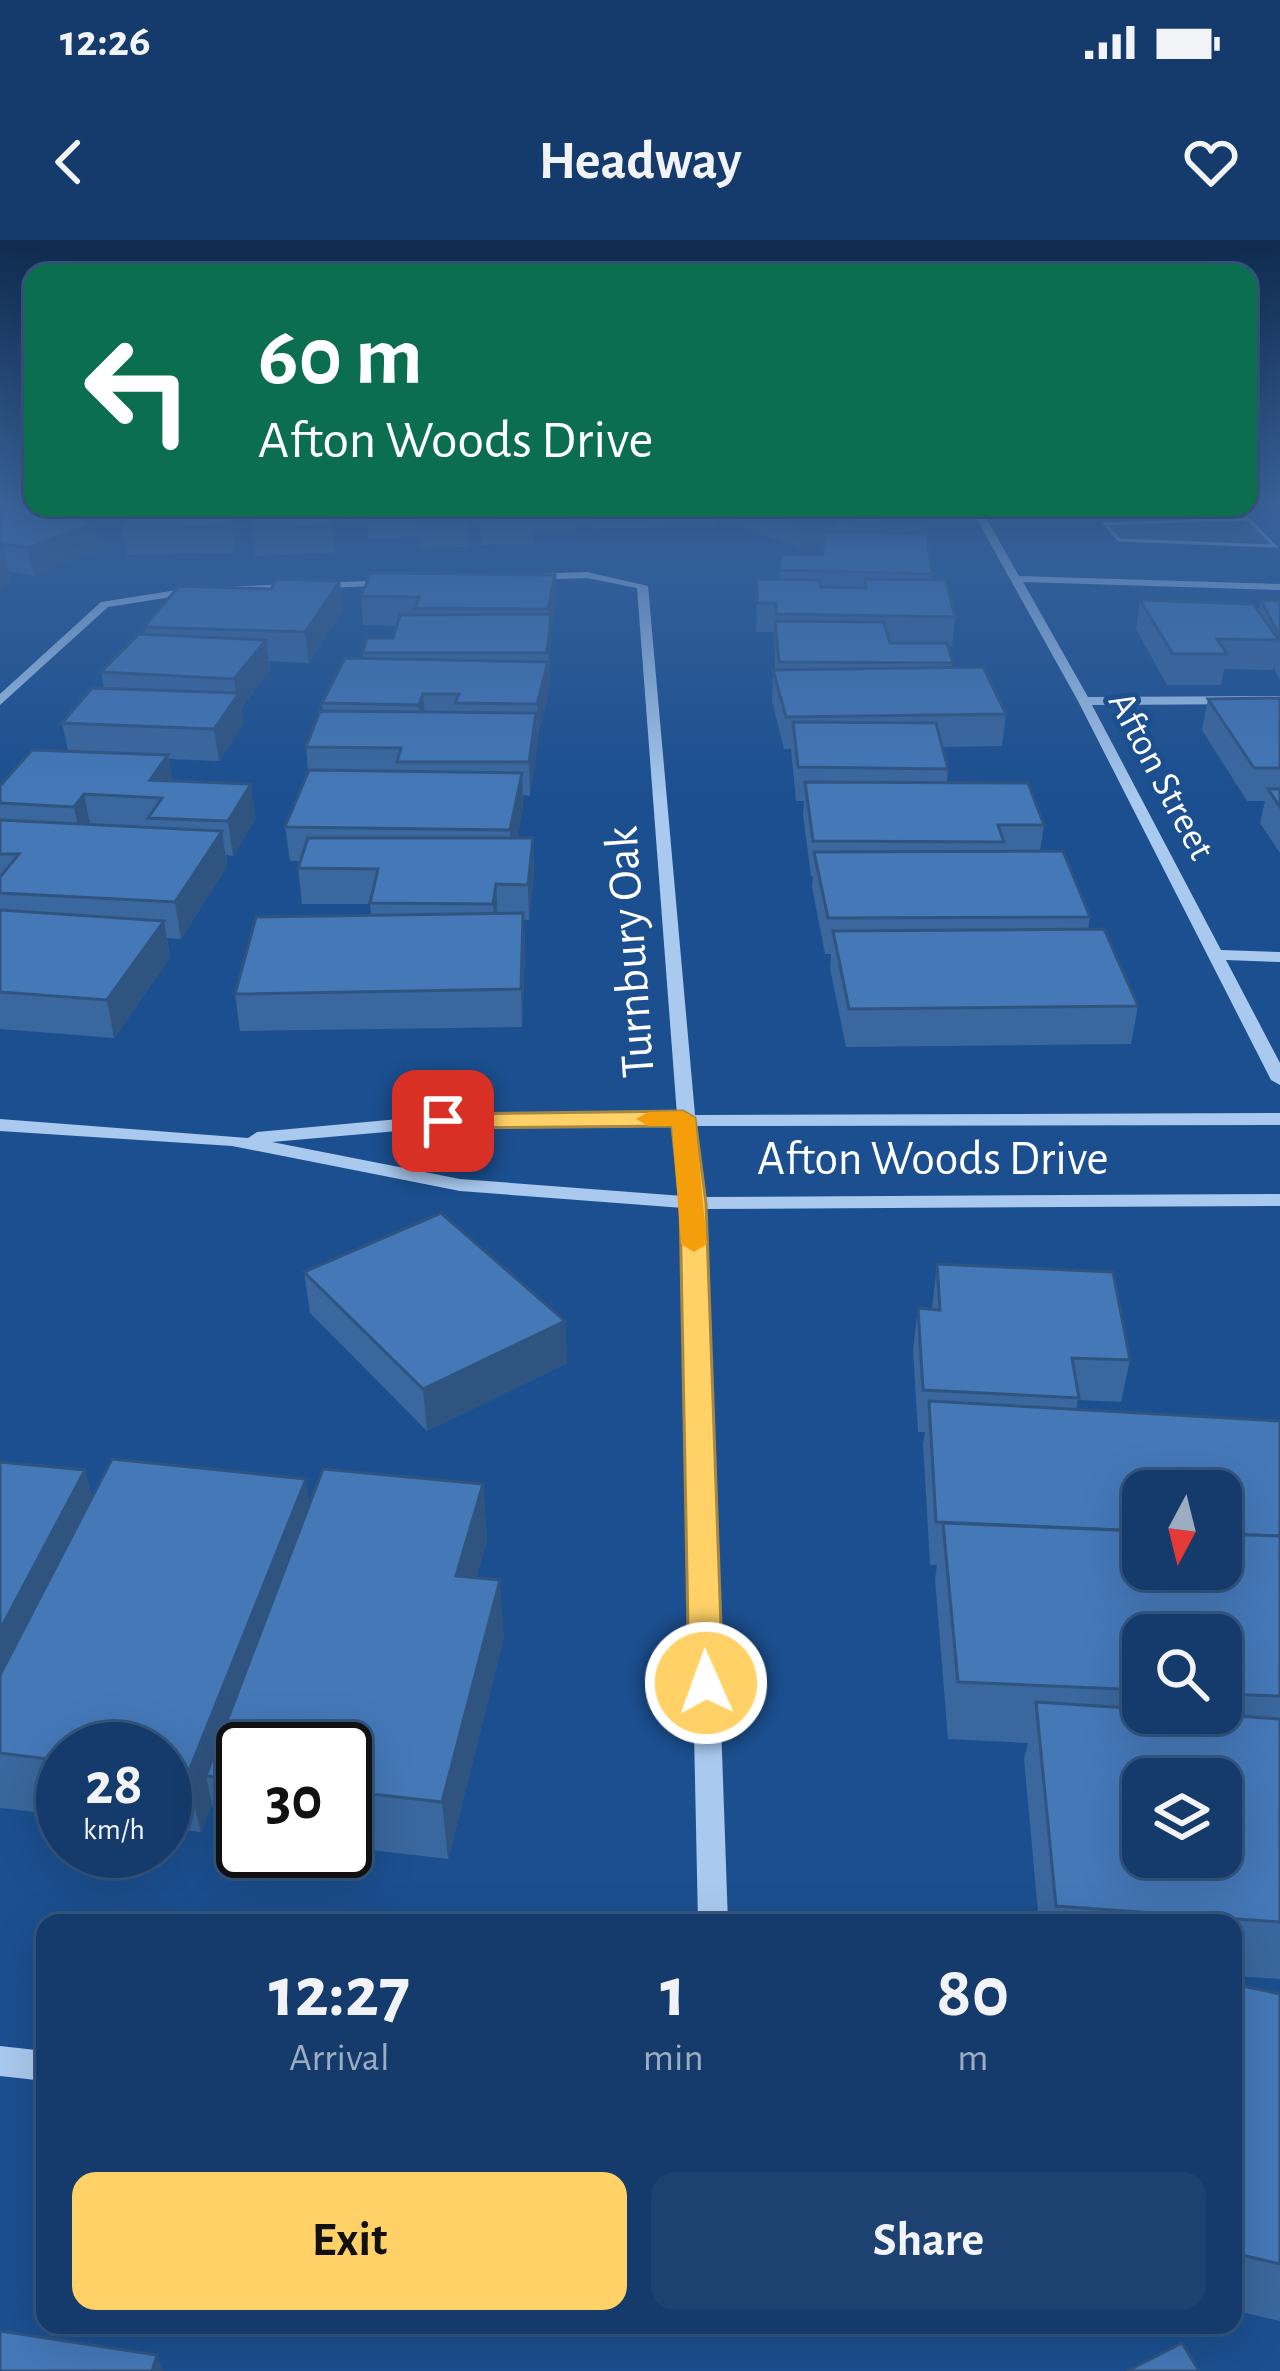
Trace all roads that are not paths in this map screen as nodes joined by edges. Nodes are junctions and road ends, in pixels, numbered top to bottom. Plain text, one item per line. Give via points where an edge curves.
1 (122, 601) edge
2 (642, 601) edge
3 (1029, 601) edge
4 (1084, 700) junction
5 (1280, 700) edge
6 (0, 701) edge
7 (1218, 955) junction
8 (1280, 958) edge
9 (1280, 1080) edge
10 (683, 1118) junction
11 (1280, 1119) edge
12 (0, 1125) edge
13 (232, 1140) junction
14 (1280, 1200) edge
15 (693, 1203) junction
16 (712, 1914) edge
17 (0, 2061) edge
18 (36, 2065) edge

1 - 6 street via 105,604
2 - 10 street, Turnbury Oak
3 - 4 street, Afton Street
4 - 5 street
4 - 7 street, Afton Street
7 - 8 street
7 - 9 street, Afton Street
10 - 11 street, Afton Woods Drive
10 - 13 street, Afton Woods Drive via 443,1121
10 - 15 street, Turnbury Oak
12 - 13 street, Afton Woods Drive
13 - 15 street, Afton Woods Drive via 460,1185
14 - 15 street, Afton Woods Drive
15 - 16 street, Turnbury Oak
17 - 18 street

